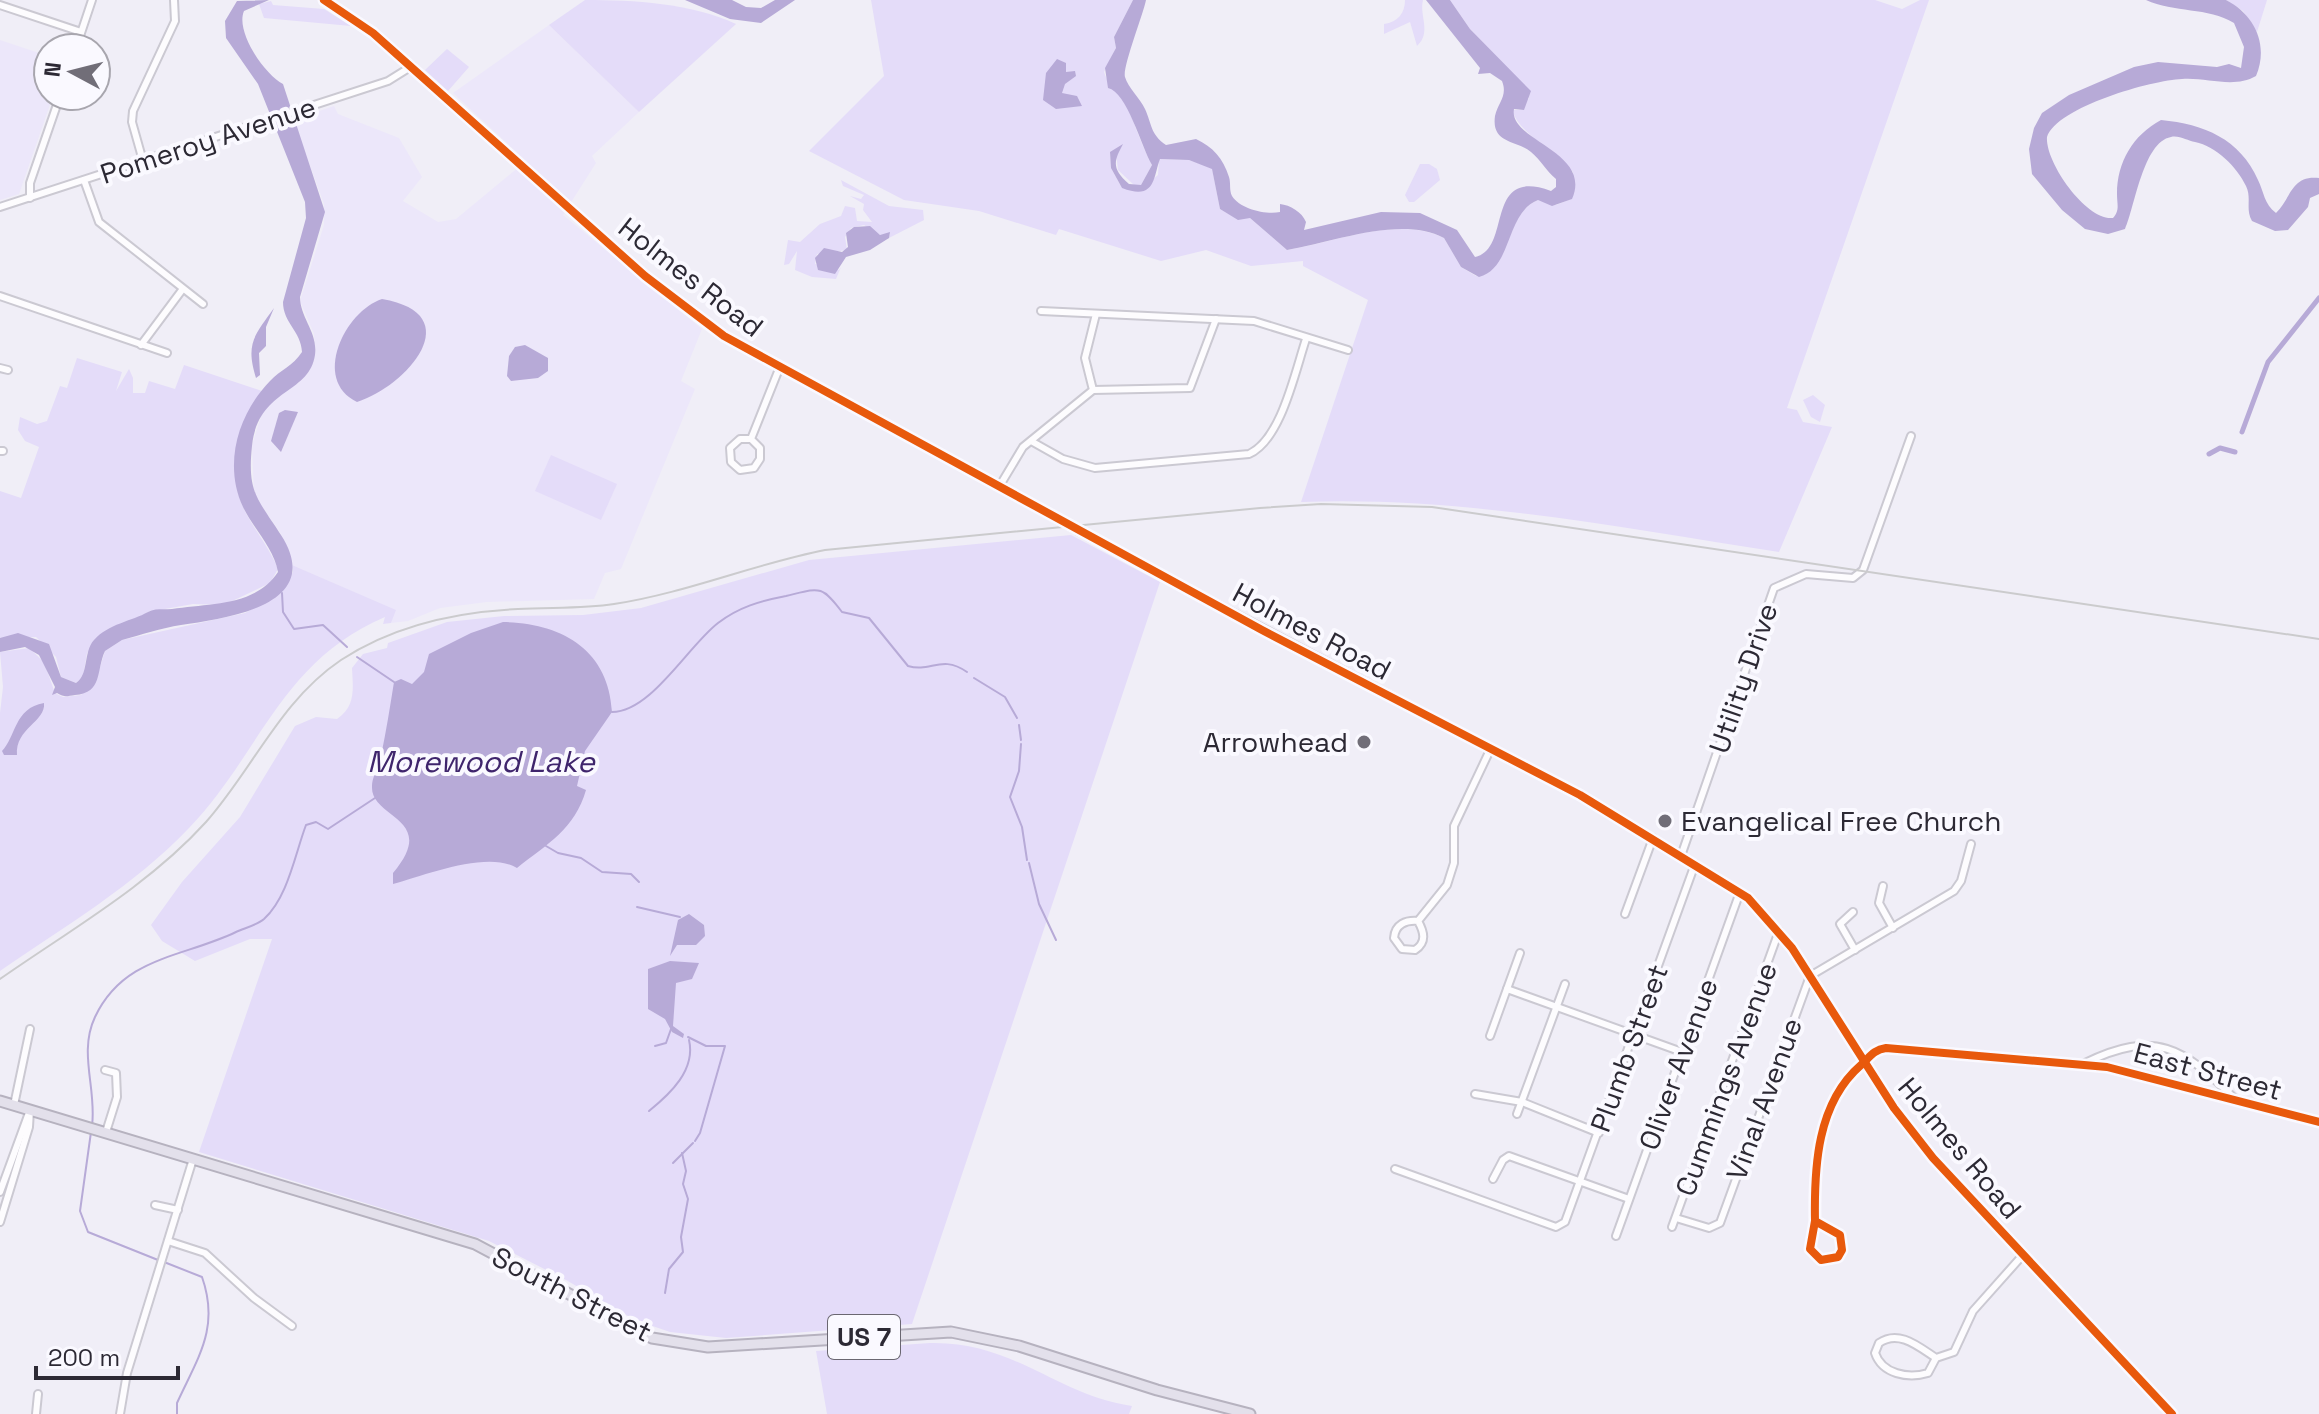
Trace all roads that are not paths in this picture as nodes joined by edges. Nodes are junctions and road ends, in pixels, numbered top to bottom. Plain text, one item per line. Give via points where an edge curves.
1 (92, 0) edge
2 (174, 0) edge
3 (324, 0) edge
4 (0, 5) edge
5 (81, 32) joint
6 (412, 66) junction
7 (54, 112) edge
8 (143, 161) junction
9 (84, 180) junction
10 (30, 198) junction
11 (0, 207) edge
12 (182, 290) junction
13 (0, 296) edge
14 (203, 304) dead end
15 (1041, 311) dead end
16 (1096, 314) junction
17 (1216, 319) junction
18 (1306, 339) junction
19 (141, 345) junction
20 (1348, 350) dead end
21 (167, 353) dead end
22 (0, 368) edge
23 (779, 369) junction
24 (8, 370) dead end
25 (1093, 390) junction
26 (1911, 436) dead end
27 (751, 439) junction
28 (1031, 441) junction
29 (999, 487) junction
30 (1490, 750) junction
31 (1653, 838) junction
32 (1971, 844) dead end
33 (1681, 856) junction
34 (1695, 864) junction
35 (1883, 886) dead end
36 (1740, 892) junction
37 (1853, 912) dead end
38 (1625, 914) dead end
39 (1418, 921) junction
40 (1893, 928) junction
41 (1779, 931) junction
42 (1855, 950) junction
43 (1520, 953) dead end
44 (1810, 976) junction
45 (1565, 984) dead end
46 (1507, 989) junction
47 (1557, 1008) junction
48 (30, 1029) dead end
49 (1633, 1035) junction
50 (1490, 1036) dead end
51 (1682, 1052) junction
52 (1864, 1062) junction
53 (2085, 1063) junction
54 (105, 1070) dead end
55 (1475, 1094) dead end
56 (0, 1101) edge
57 (1522, 1102) junction
58 (2238, 1102) junction
59 (14, 1105) junction
60 (30, 1110) junction
61 (1517, 1114) dead end
62 (2319, 1122) edge
63 (106, 1132) junction
64 (1599, 1133) junction
65 (193, 1159) junction
66 (1395, 1169) dead end
67 (1493, 1179) dead end
68 (1581, 1181) junction
69 (2, 1197) edge
70 (1629, 1199) junction
71 (155, 1205) dead end
72 (178, 1210) junction
73 (1676, 1218) junction
74 (1815, 1221) junction
75 (0, 1222) edge
76 (1672, 1227) dead end
77 (1616, 1236) dead end
78 (168, 1241) junction
79 (2022, 1256) junction
80 (292, 1326) dead end
81 (1936, 1358) junction
82 (38, 1394) dead end
83 (36, 1414) edge
84 (120, 1414) edge
85 (1250, 1414) edge
86 (2172, 1414) edge

1 - 5 street
2 - 8 street via 175,21 133,111
3 - 6 street, Holmes Road
4 - 5 street
6 - 8 street, Pomeroy Avenue via 388,81
6 - 23 street, Holmes Road via 645,276 719,333
7 - 10 street via 30,183
8 - 9 street, Pomeroy Avenue
9 - 10 street, Pomeroy Avenue
9 - 12 street via 96,219
10 - 11 street, Pomeroy Avenue
12 - 14 street
12 - 19 street
13 - 19 street
15 - 16 street
16 - 17 street
16 - 25 street via 1085,358
17 - 18 street via 1260,322
17 - 25 street via 1190,388
18 - 20 street
18 - 28 street via 1273,432 1249,454 1095,468 1063,459
19 - 21 street
22 - 24 street
23 - 27 street
23 - 29 street, Holmes Road
25 - 28 street
26 - 33 street, Utility Drive via 1863,570 1853,578 1806,574 1774,588
27 - 27 street via 760,448 760,459 754,468 740,470 730,460 730,448 740,439
28 - 29 street
29 - 30 street, Holmes Road, bridge
30 - 31 street, Holmes Road
30 - 39 street via 1454,826 1454,863 1447,885
31 - 33 street, Holmes Road
31 - 38 street
32 - 40 street via 1954,891
33 - 34 street, Holmes Road
34 - 36 street, Holmes Road
34 - 49 street, Plumb Street
35 - 40 street via 1879,903
36 - 41 street, Holmes Road
36 - 51 street, Oliver Avenue
37 - 42 street via 1840,924
39 - 39 street via 1398,927 1394,938 1402,949 1415,950 1422,944
40 - 42 street
41 - 44 street, Holmes Road
41 - 73 street, Cummings Avenue
42 - 44 street
43 - 46 street
44 - 52 street, Holmes Road
44 - 73 street, Vinal Avenue via 1720,1223 1709,1228
45 - 47 street
46 - 47 street
46 - 50 street
47 - 49 street
47 - 57 street
48 - 59 street
49 - 51 street
49 - 64 street, Plumb Street
51 - 70 street, Oliver Avenue
52 - 53 street, East Street via 1880,1049 1895,1047
52 - 74 street via 1849,1074 1824,1127
52 - 79 street, Holmes Road via 1933,1158
53 - 58 street, East Street
53 - 58 street via 2120,1049 2165,1046
54 - 63 street via 116,1073 119,1085
55 - 57 street
56 - 59 highway, South Street / US 7
57 - 61 street
57 - 64 street
58 - 62 street, East Street
59 - 60 highway, South Street / US 7
60 - 63 highway, South Street / US 7
60 - 69 street via 29,1127
63 - 65 highway, South Street / US 7
64 - 68 street, Plumb Street
65 - 72 street
65 - 85 highway, South Street / US 7 via 475,1244 652,1338 708,1347 923,1332 973,1335
66 - 68 street, Plumb Street via 1556,1227 1565,1222
67 - 68 street via 1506,1156
68 - 70 street
69 - 75 street
70 - 77 street, Oliver Avenue
71 - 72 street
72 - 78 street
73 - 76 street, Cummings Avenue
74 - 74 street via 1810,1249 1821,1260 1838,1257 1840,1235
78 - 80 street via 205,1253
78 - 84 street via 127,1373
79 - 81 street via 1973,1311 1954,1352
79 - 86 street, Holmes Road
81 - 81 street via 1896,1337 1883,1339 1875,1353 1886,1368 1907,1375 1928,1373
82 - 83 street

